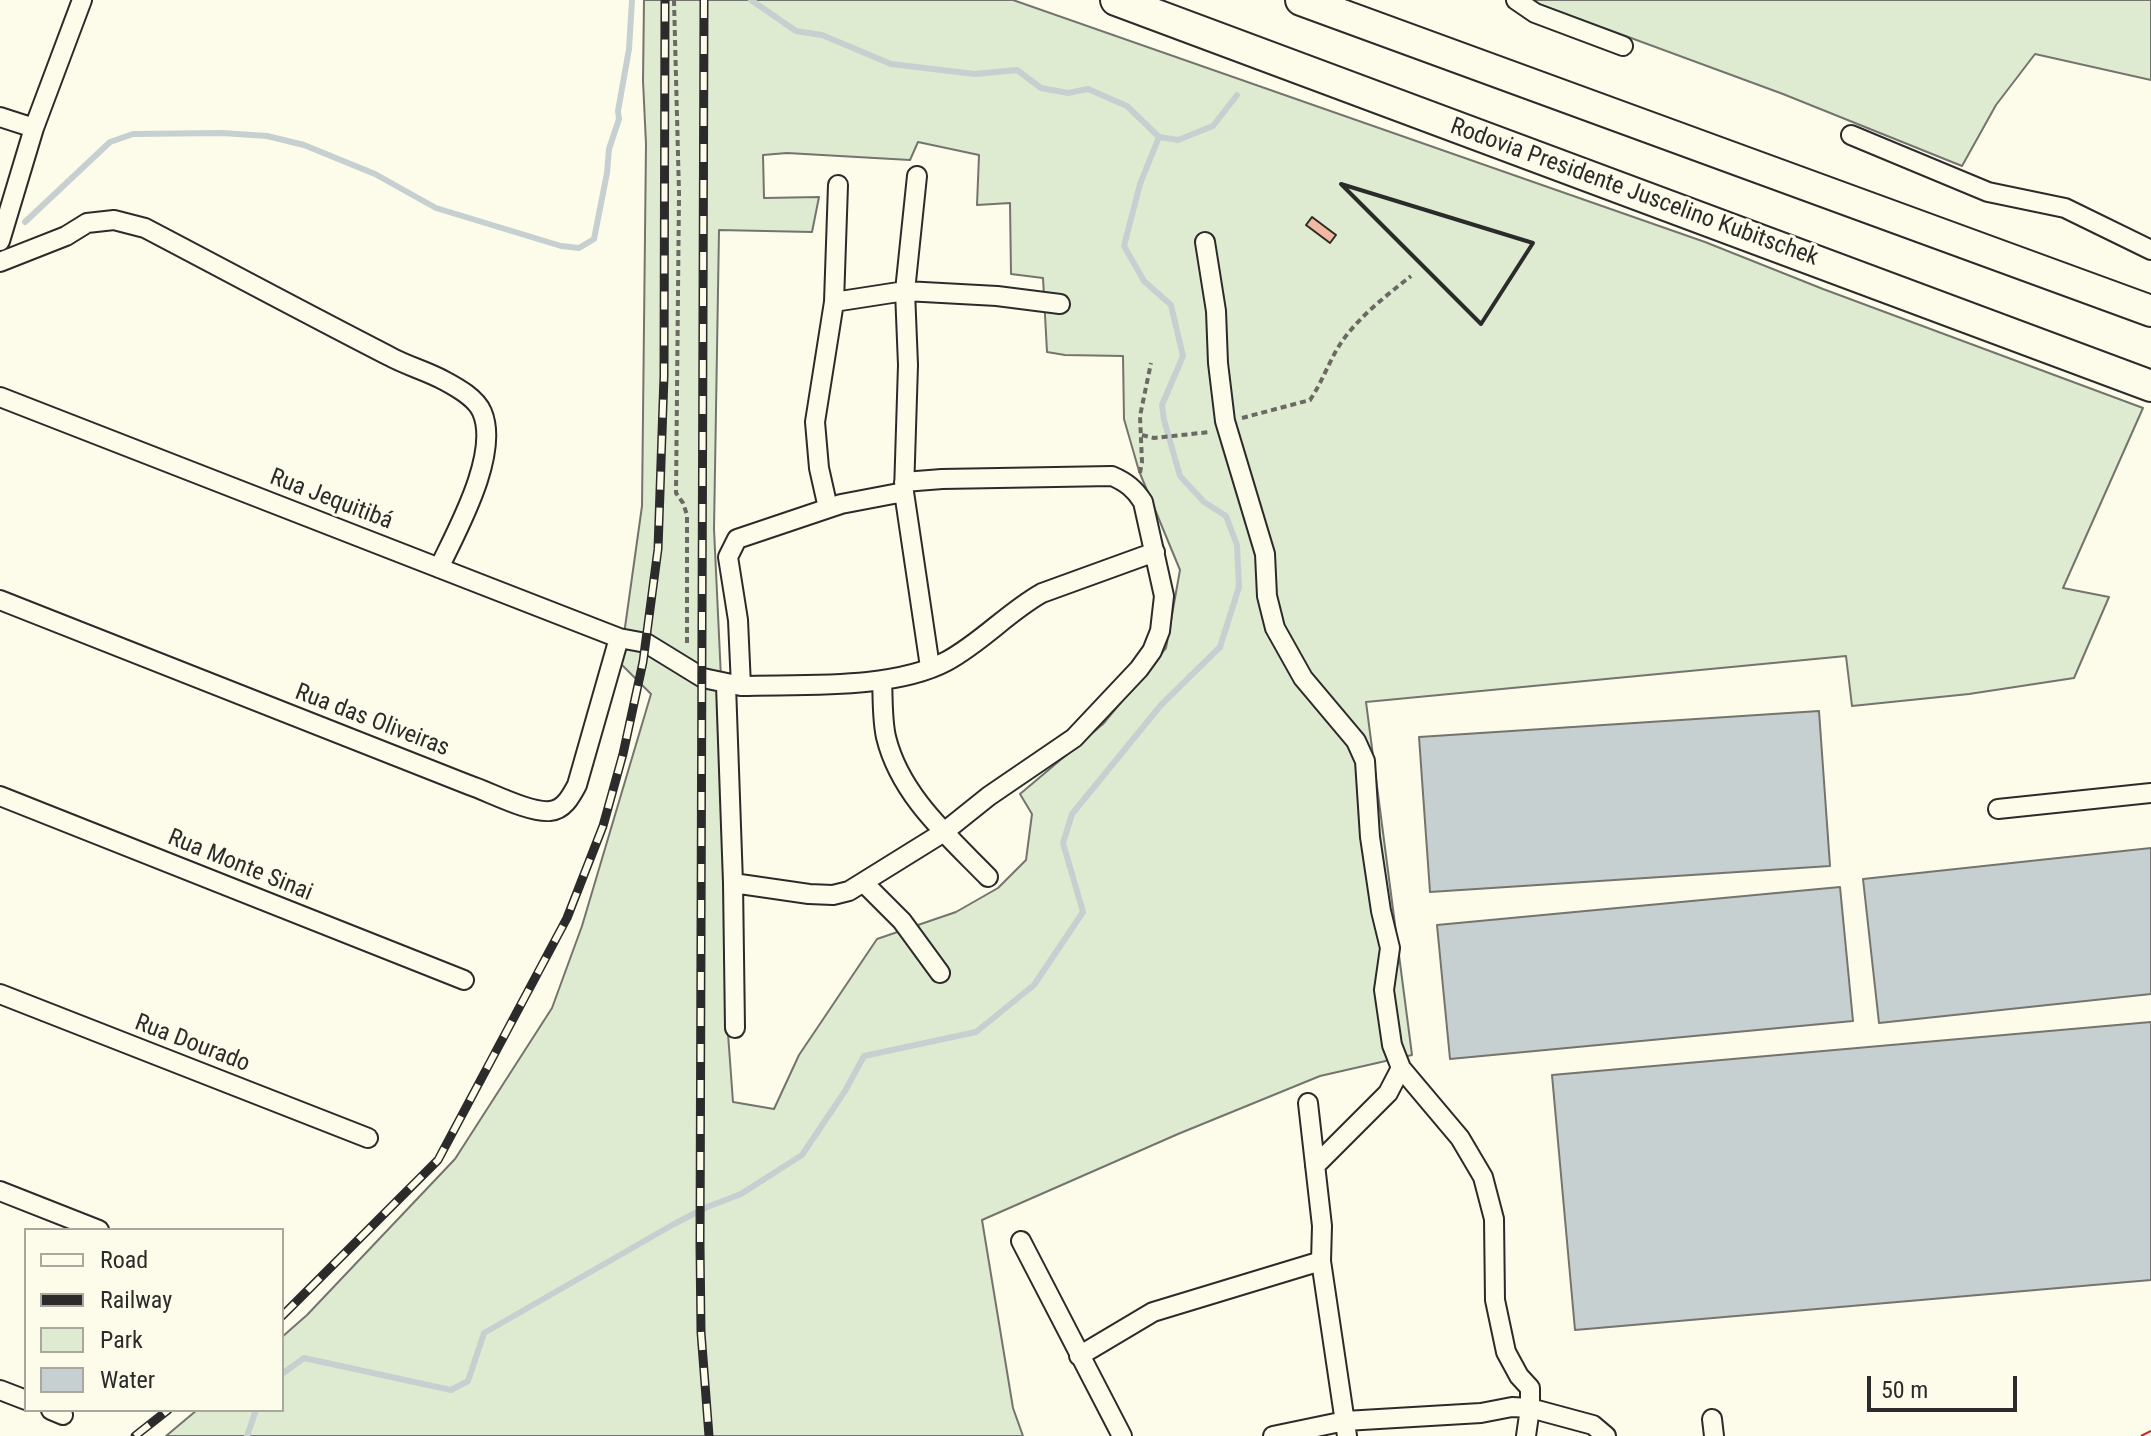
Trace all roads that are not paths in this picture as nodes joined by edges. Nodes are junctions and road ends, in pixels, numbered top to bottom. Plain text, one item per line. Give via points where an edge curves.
1 (82, 0) edge
2 (1116, 0) edge
3 (1301, 0) edge
4 (1516, 0) edge
5 (1623, 46) dead end
6 (0, 117) edge
7 (34, 128) junction
8 (1851, 135) dead end
9 (917, 176) dead end
10 (838, 185) dead end
11 (0, 241) edge
12 (1205, 242) dead end
13 (2151, 250) edge
14 (0, 262) edge
15 (905, 291) junction
16 (834, 302) junction
17 (1060, 304) dead end
18 (2151, 311) edge
19 (2151, 386) edge
20 (0, 397) edge
21 (904, 487) junction
22 (828, 508) junction
23 (1155, 552) junction
24 (439, 568) junction
25 (0, 600) edge
26 (619, 638) junction
27 (930, 667) junction
28 (882, 680) junction
29 (734, 686) junction
30 (2151, 793) edge
31 (0, 796) edge
32 (1998, 809) dead end
33 (944, 832) junction
34 (988, 877) dead end
35 (733, 883) junction
36 (864, 883) junction
37 (940, 973) dead end
38 (464, 980) dead end
39 (0, 994) edge
40 (735, 1028) dead end
41 (1401, 1068) junction
42 (1308, 1103) dead end
43 (368, 1138) dead end
44 (1315, 1166) junction
45 (0, 1191) edge
46 (94, 1228) edge
47 (1021, 1241) dead end
48 (1321, 1261) junction
49 (1079, 1356) junction
50 (0, 1390) edge
51 (24, 1399) edge
52 (1530, 1408) junction
53 (1346, 1428) edge
54 (1122, 1436) edge
55 (1273, 1436) edge
56 (1526, 1436) edge
57 (1606, 1436) edge

1 - 7 street
2 - 19 highway, Rodovia Presidente Juscelino Kubitschek
3 - 18 highway
4 - 5 street via 1535,13
6 - 7 street
7 - 11 street
8 - 13 street via 1988,192 2065,208
9 - 15 street
10 - 16 street
12 - 41 street via 1225,421 1265,554 1275,628 1303,678 1356,741 1365,761 1372,852 1390,948 1384,990
14 - 24 street via 87,223 114,220 145,228 471,397 482,412 483,461
15 - 16 street
15 - 17 street
15 - 21 street
16 - 22 street via 815,422
20 - 24 street, Rua Jequitibá
21 - 22 street
21 - 23 street via 956,478 1112,476 1143,502
21 - 27 street
22 - 29 street via 746,534 731,548 738,620
23 - 27 street via 1042,593 964,650
23 - 33 street via 1164,596 1160,631 1139,669 1074,738
24 - 26 street, Rua Jequitibá
25 - 26 street, Rua das Oliveiras via 469,785 551,811 567,802 577,785
26 - 29 street, Rua Jequitibá via 646,643 703,678
27 - 28 street
28 - 29 street
28 - 33 street via 885,734 895,766 913,797
29 - 35 street
30 - 32 street
31 - 38 street, Rua Monte Sinai
33 - 34 street
33 - 36 street
35 - 36 street via 833,895
35 - 40 street
36 - 37 street via 902,921
39 - 43 street, Rua Dourado
41 - 44 street via 1388,1093
41 - 52 street via 1460,1138 1483,1177 1494,1219 1495,1300 1506,1352 1530,1388
42 - 44 street
44 - 48 street
45 - 46 street
47 - 49 street
48 - 49 street via 1153,1312
48 - 53 street
49 - 54 street
50 - 51 street
52 - 53 street
52 - 56 street
52 - 57 street via 1593,1425
53 - 55 street

